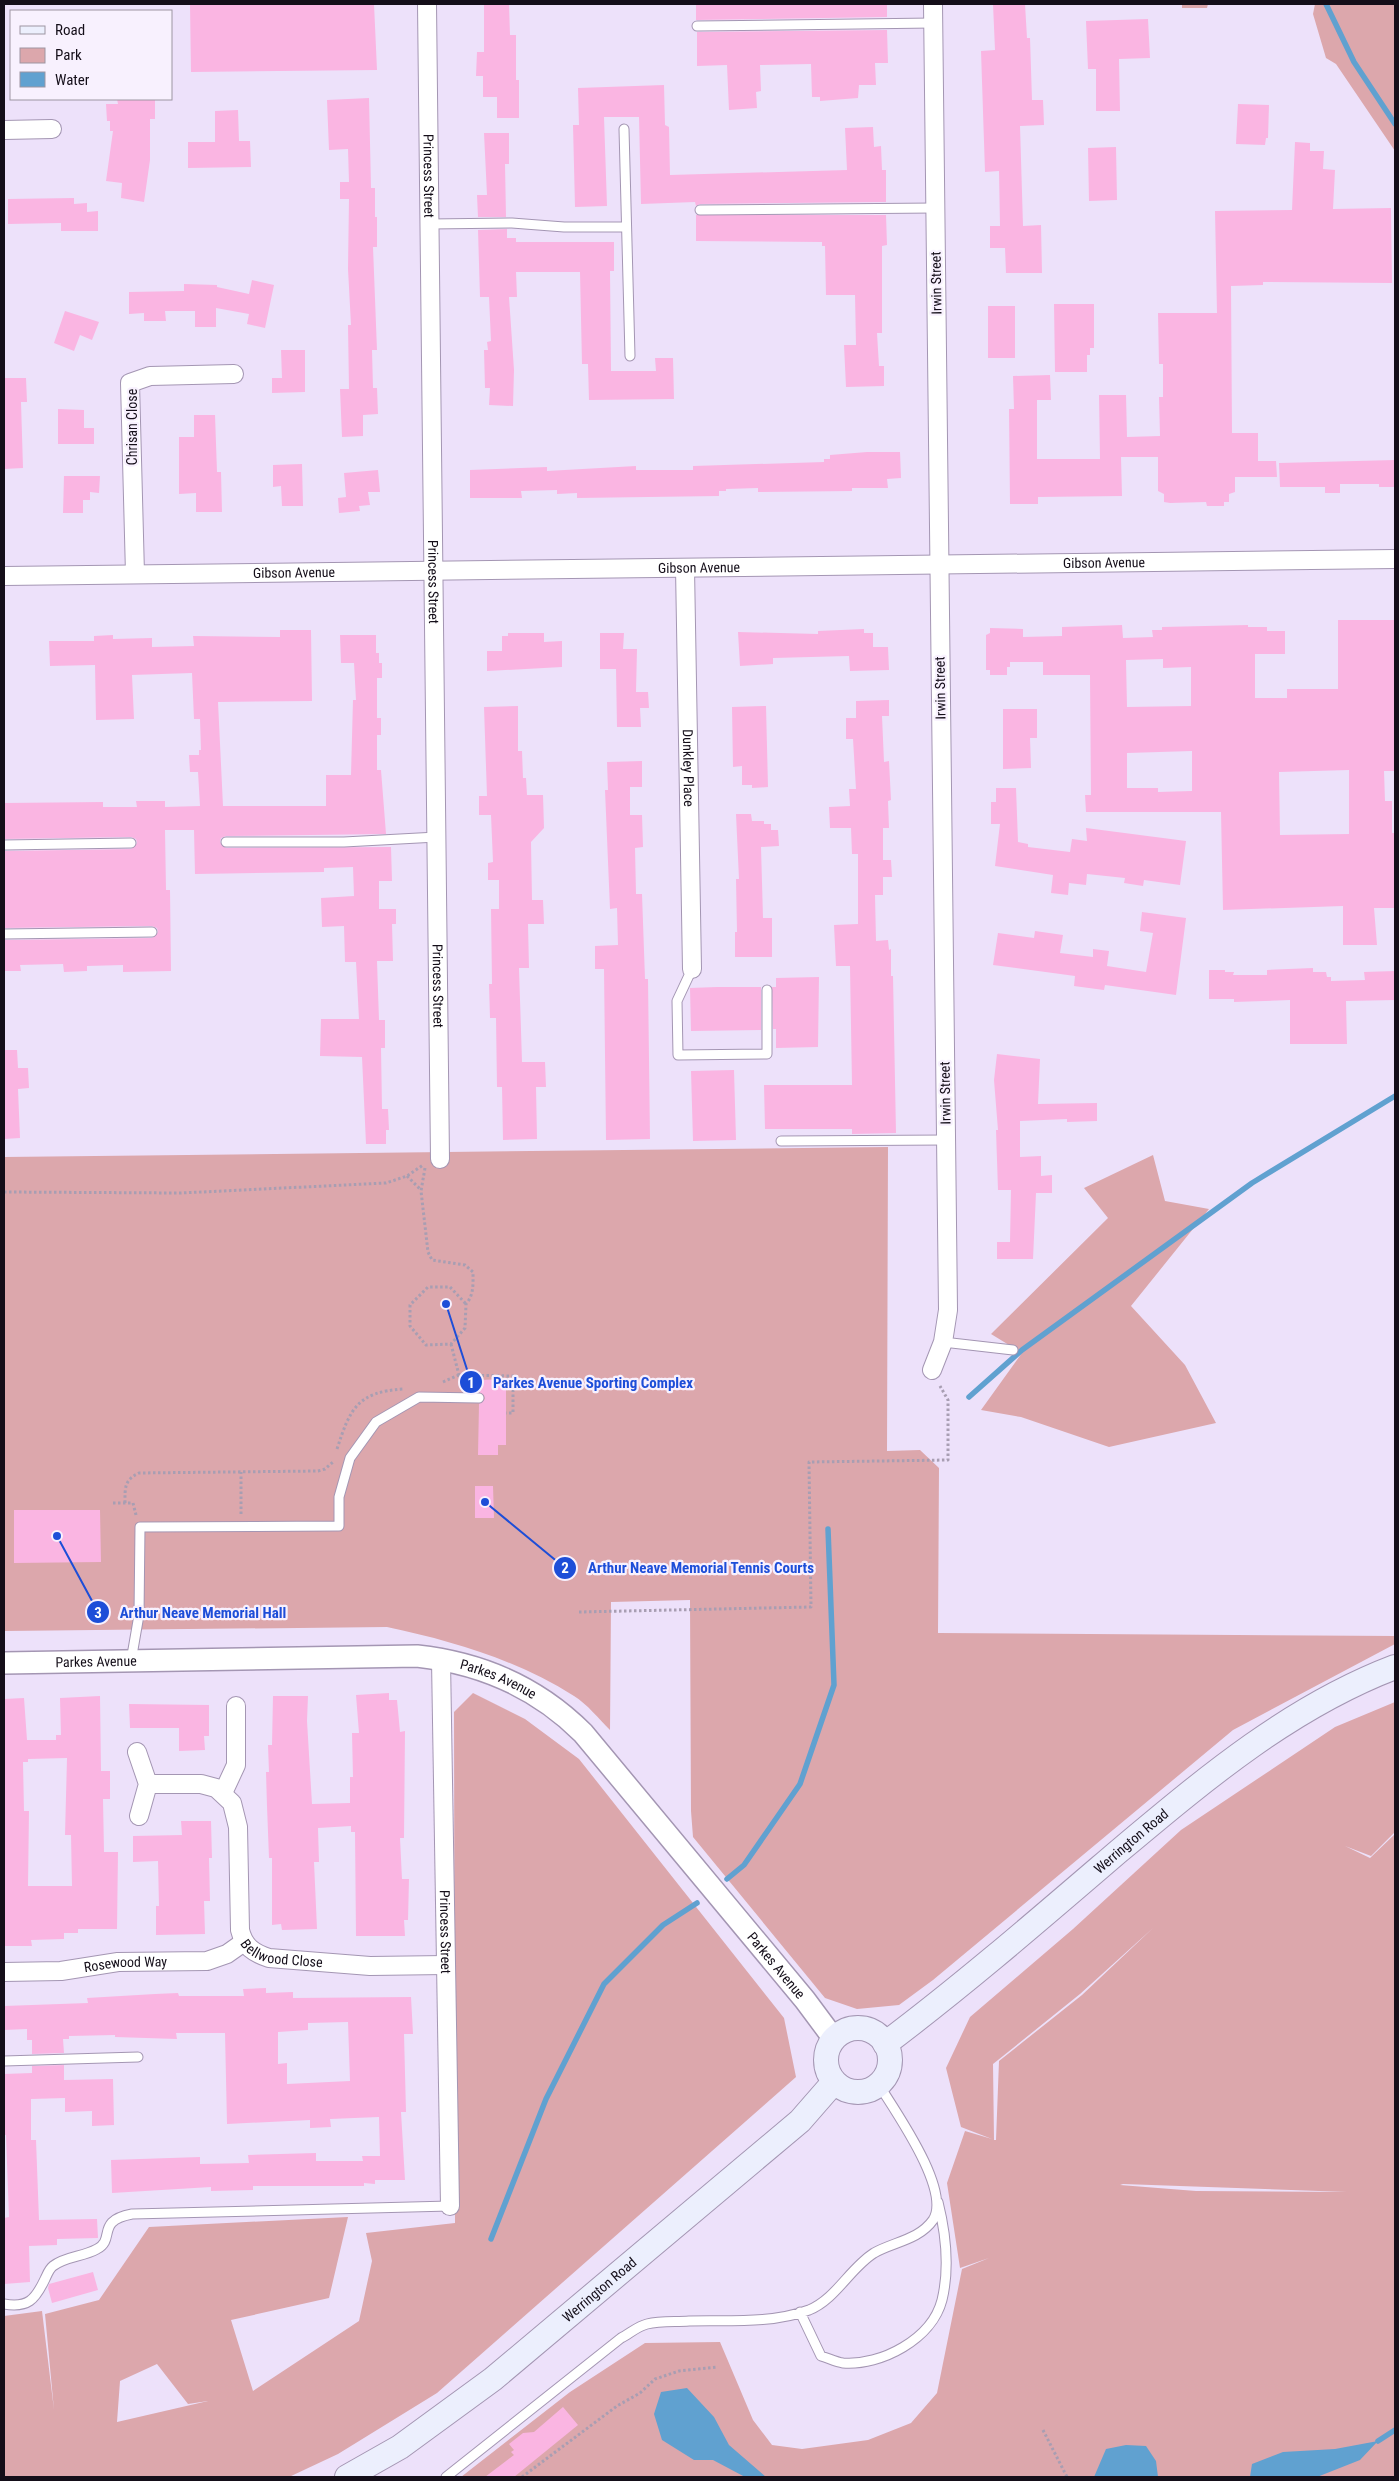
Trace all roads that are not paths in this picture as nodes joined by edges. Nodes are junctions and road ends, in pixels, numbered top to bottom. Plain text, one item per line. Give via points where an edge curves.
1 (427, 4) edge
2 (933, 4) edge
3 (933, 23) junction
4 (697, 26) dead end
5 (52, 129) dead end
6 (624, 129) dead end
7 (4, 130) edge
8 (935, 208) junction
9 (700, 210) dead end
10 (430, 224) junction
11 (626, 227) junction
12 (630, 356) dead end
13 (234, 374) dead end
14 (1395, 559) edge
15 (939, 564) junction
16 (685, 568) junction
17 (434, 570) junction
18 (135, 574) junction
19 (4, 576) edge
20 (437, 837) junction
21 (226, 842) dead end
22 (131, 843) dead end
23 (4, 845) edge
24 (152, 932) dead end
25 (4, 934) edge
26 (692, 969) joint
27 (767, 990) dead end
28 (946, 1140) junction
29 (781, 1141) dead end
30 (440, 1159) dead end
31 (943, 1342) junction
32 (1012, 1350) dead end
33 (932, 1370) road end
34 (479, 1398) dead end
35 (441, 1660) junction
36 (130, 1661) junction
37 (4, 1662) edge
38 (1395, 1667) edge
39 (236, 1706) dead end
40 (137, 1752) dead end
41 (148, 1784) junction
42 (223, 1793) junction
43 (139, 1816) dead end
44 (244, 1942) junction
45 (446, 1965) junction
46 (4, 1972) edge
47 (834, 2039) junction
48 (885, 2044) junction
49 (138, 2057) dead end
50 (4, 2061) edge
51 (834, 2082) junction
52 (879, 2085) junction
53 (938, 2202) junction
54 (450, 2206) joint
55 (4, 2304) edge
56 (800, 2312) junction
57 (347, 2477) edge
58 (446, 2477) edge

1 - 10 street, Princess Street
2 - 3 street, Irwin Street
3 - 4 lane
3 - 8 street, Irwin Street
5 - 7 street
6 - 11 lane
8 - 9 lane
8 - 15 street, Irwin Street
10 - 11 lane
10 - 17 street, Princess Street
11 - 12 lane
13 - 18 street, Chrisan Close via 150,376 130,383
14 - 15 street, Gibson Avenue
15 - 16 street, Gibson Avenue
15 - 28 street, Irwin Street
16 - 17 street, Gibson Avenue
16 - 26 street, Dunkley Place
17 - 18 street, Gibson Avenue
17 - 20 street, Princess Street
18 - 19 street, Gibson Avenue
20 - 21 lane via 344,842
20 - 30 street, Princess Street
22 - 23 lane
24 - 25 lane
26 - 27 lane via 677,1001 678,1055 767,1054
28 - 29 lane
28 - 31 street, Irwin Street via 948,1310
31 - 32 lane
31 - 33 street, Irwin Street
34 - 36 lane via 419,1397 376,1422 350,1458 339,1497 339,1526 140,1527 139,1615
35 - 36 street, Parkes Avenue via 387,1656
35 - 45 street, Princess Street
35 - 47 street, Parkes Avenue via 504,1677 536,1694 570,1720 786,1977
36 - 37 street, Parkes Avenue
38 - 48 main road, Werrington Road via 1322,1702 1229,1760 950,1996
39 - 42 street via 236,1765
40 - 41 street
41 - 42 street via 201,1784
41 - 43 street
42 - 44 street, Bellwood Close via 232,1803 237,1817 239,1924
44 - 45 street, Bellwood Close via 256,1954 269,1958 370,1966
44 - 46 street, Rosewood Way via 227,1954 207,1961 118,1962 61,1971
45 - 54 street, Princess Street
47 - 48 main road via 849,2030 862,2029 874,2032
47 - 51 main road via 826,2054 826,2063
48 - 52 main road via 890,2060
49 - 50 lane
51 - 52 main road via 853,2092 863,2092
51 - 57 main road, Werrington Road via 800,2121 493,2379 400,2447
52 - 53 lane via 909,2132 934,2183
53 - 56 lane via 933,2220 917,2235 874,2254 834,2292 811,2309
53 - 56 lane via 945,2228 946,2269 941,2302 925,2330 900,2349 885,2355 869,2361 842,2362 821,2356
54 - 55 lane via 119,2216 110,2222 103,2244 96,2250 51,2267 38,2295 24,2305
56 - 58 lane via 766,2319 646,2324 620,2338

